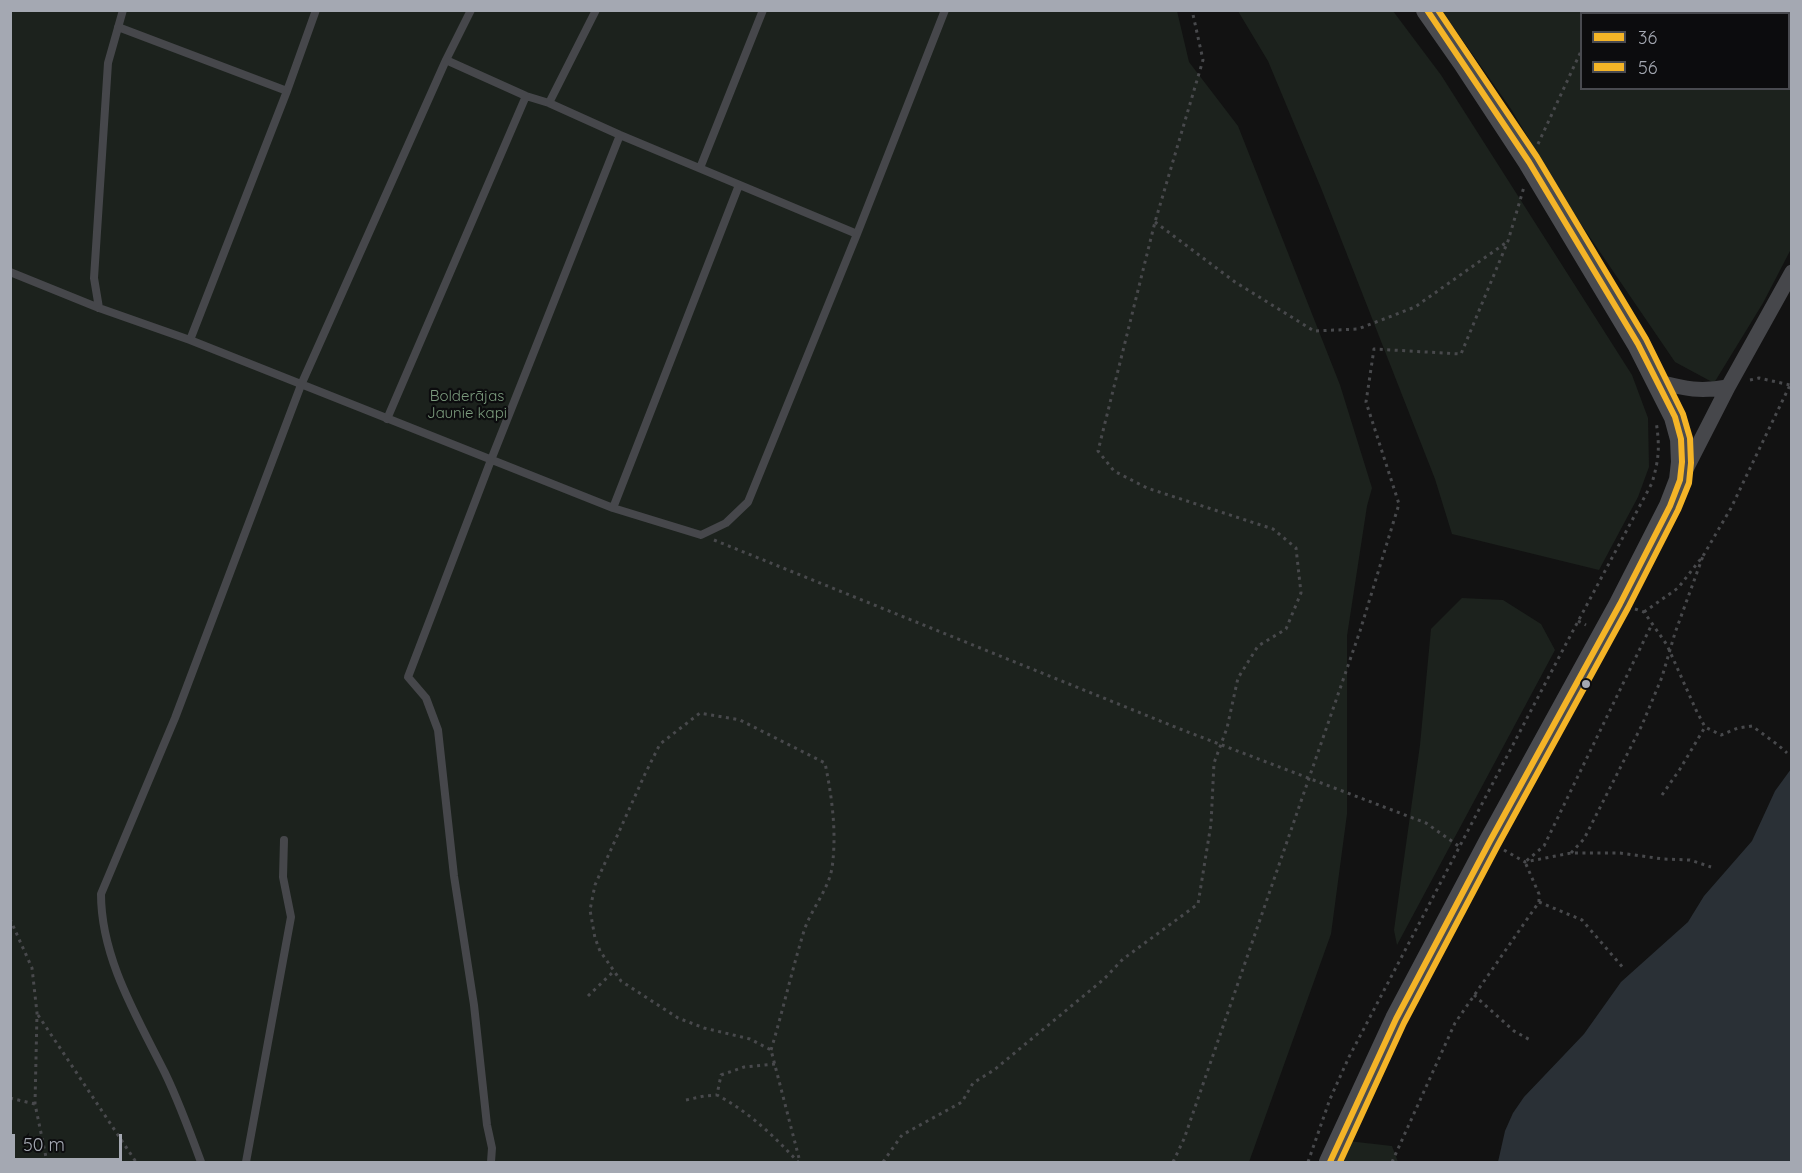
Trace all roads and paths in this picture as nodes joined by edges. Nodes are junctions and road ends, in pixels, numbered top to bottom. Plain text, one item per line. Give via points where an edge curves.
1 (123, 10) edge
2 (316, 10) edge
3 (471, 10) edge
4 (596, 10) edge
5 (763, 10) edge
6 (945, 10) edge
7 (1192, 10) edge
8 (1427, 10) edge
9 (118, 27) junction
10 (1580, 51) edge
11 (446, 60) junction
12 (287, 91) junction
13 (526, 96) junction
14 (549, 103) junction
15 (620, 135) junction
16 (1529, 162) junction
17 (700, 168) junction
18 (740, 185) junction
19 (1531, 195) dead end
20 (1155, 222) junction
21 (856, 234) junction
22 (1509, 241) junction
23 (10, 272) edge
24 (1791, 272) edge
25 (99, 308) junction
26 (190, 340) junction
27 (1659, 382) junction
28 (1791, 384) edge
29 (301, 385) junction
30 (1728, 387) junction
31 (387, 419) junction
32 (1656, 419) dead end
33 (490, 460) junction
34 (1680, 480) junction
35 (613, 508) junction
36 (701, 535) junction
37 (1703, 556) junction
38 (1620, 604) junction
39 (1644, 612) junction
40 (1578, 621) junction
41 (1653, 624) junction
42 (1586, 625) dead end
43 (1670, 650) junction
44 (1705, 727) junction
45 (1221, 745) junction
46 (1787, 753) dead end
47 (1308, 778) junction
48 (1662, 795) dead end
49 (284, 840) dead end
50 (1490, 841) junction
51 (1460, 847) junction
52 (1571, 853) junction
53 (1526, 862) junction
54 (1711, 867) dead end
55 (1539, 902) junction
56 (10, 919) edge
57 (1625, 970) dead end
58 (614, 971) junction
59 (1474, 994) junction
60 (588, 996) dead end
61 (37, 1013) junction
62 (1532, 1041) dead end
63 (771, 1050) junction
64 (775, 1064) junction
65 (717, 1095) junction
66 (10, 1098) edge
67 (686, 1100) dead end
68 (35, 1104) junction
69 (47, 1162) edge
70 (136, 1162) edge
71 (201, 1162) edge
72 (246, 1162) edge
73 (491, 1162) edge
74 (799, 1162) edge
75 (883, 1162) edge
76 (1173, 1162) edge
77 (1308, 1162) edge
78 (1330, 1162) edge
79 (1392, 1162) edge

1 - 9 lane
2 - 12 lane
3 - 11 lane
4 - 14 lane
5 - 17 lane
6 - 21 lane
7 - 20 path via 1203,60
8 - 16 main road
9 - 12 lane
9 - 25 lane via 108,63 94,278
10 - 16 path
11 - 13 lane
11 - 29 lane
12 - 26 lane
13 - 14 lane
13 - 31 lane
14 - 15 lane
15 - 17 lane
15 - 33 lane
16 - 27 main road
17 - 18 lane
18 - 21 lane
18 - 35 lane
19 - 22 path via 1524,185
20 - 22 path via 1235,282 1314,330 1358,329 1415,307
20 - 45 path via 1098,451 1114,471 1147,488 1273,529 1296,548 1301,594 1286,629 1258,646 1238,678
21 - 36 lane via 748,502 726,523
22 - 47 path via 1461,354 1374,349 1366,402 1399,504 1360,631
23 - 25 lane
24 - 30 street
25 - 26 lane
26 - 29 lane
27 - 30 street via 1708,391
27 - 34 main road via 1681,439
28 - 30 path via 1759,378
28 - 37 path via 1731,508
29 - 31 lane
29 - 71 lane via 175,718 101,894 111,959 186,1120
30 - 34 street
31 - 33 lane
32 - 40 path via 1659,460 1652,483
33 - 35 lane
33 - 73 lane via 408,677 426,698 438,730
34 - 38 main road
35 - 36 lane
36 - 45 path
37 - 39 path via 1678,588
37 - 43 path
38 - 39 path
38 - 50 main road
39 - 41 path
40 - 42 path
40 - 51 path
41 - 43 path
41 - 53 path via 1544,846
43 - 44 path
43 - 52 path via 1642,725 1584,839
44 - 46 path via 1721,735 1752,726
44 - 48 path
45 - 47 path
45 - 75 path via 1214,763 1212,824 1198,904 1123,959 994,1070 973,1083 962,1102 902,1135
47 - 51 path via 1426,824
47 - 76 path
49 - 72 lane via 283,877 291,917
50 - 53 path
50 - 78 main road via 1396,1019
51 - 77 path via 1349,1057
52 - 53 path
52 - 54 path via 1620,853 1690,860
53 - 55 path
55 - 57 path via 1582,920
55 - 59 path
56 - 61 path via 32,968
58 - 60 path
58 - 63 path via 621,981 678,1018 750,1039
58 - 63 path via 595,938 590,910 595,885 660,744 700,713 741,720 825,763 831,795 832,870 805,928
59 - 62 path via 1514,1031
59 - 79 path via 1455,1023
61 - 68 path
61 - 70 path
63 - 64 path
64 - 65 path via 744,1067 721,1075
64 - 74 path
65 - 67 path
65 - 74 path via 769,1131
66 - 68 path
68 - 69 path

